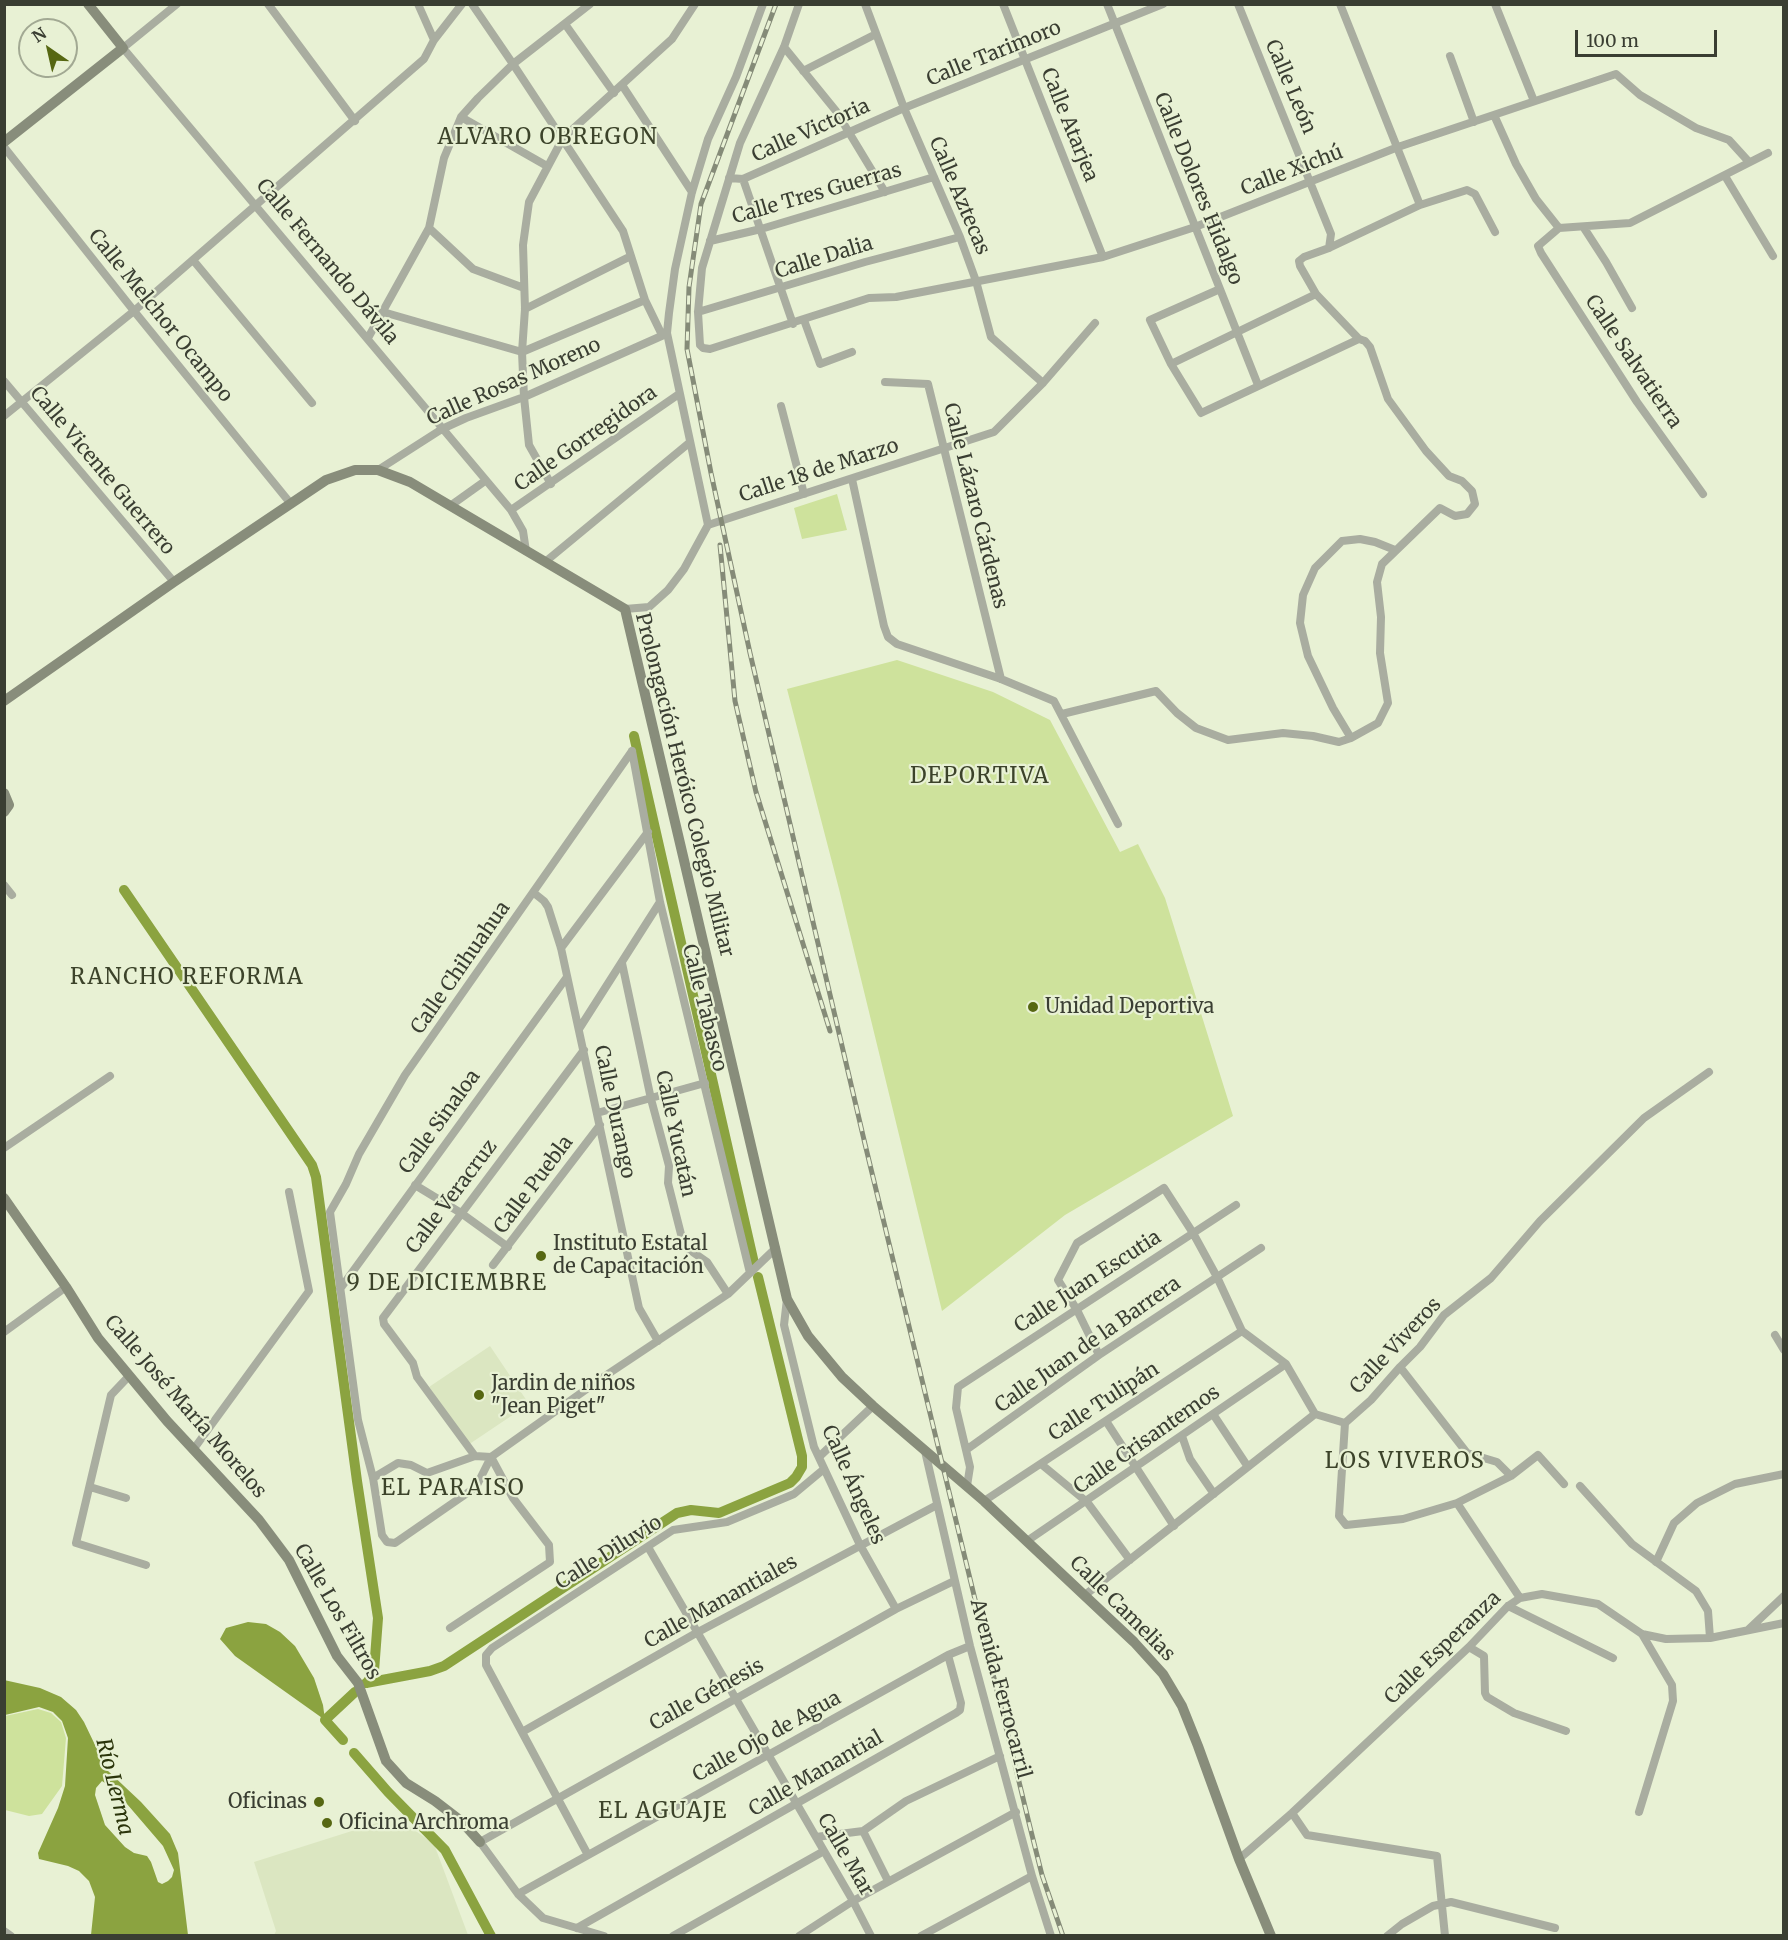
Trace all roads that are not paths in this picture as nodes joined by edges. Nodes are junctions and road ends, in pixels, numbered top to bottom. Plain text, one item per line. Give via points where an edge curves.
1 (87, 4) edge
2 (177, 4) edge
3 (268, 4) edge
4 (418, 4) edge
5 (462, 4) edge
6 (472, 4) edge
7 (590, 4) edge
8 (695, 4) edge
9 (763, 4) edge
10 (799, 4) edge
11 (865, 4) edge
12 (1003, 4) edge
13 (1107, 4) edge
14 (1163, 4) edge
15 (1238, 4) edge
16 (1340, 4) edge
17 (1495, 4) edge
18 (566, 24) junction
19 (1115, 24) junction
20 (876, 34) junction
21 (434, 40) junction
22 (784, 47) junction
23 (123, 48) junction
24 (1450, 56) dead end
25 (1025, 59) junction
26 (513, 63) junction
27 (803, 71) junction
28 (622, 85) junction
29 (614, 93) junction
30 (1534, 101) junction
31 (904, 108) junction
32 (1494, 115) junction
33 (461, 117) junction
34 (355, 121) junction
35 (1474, 122) junction
36 (850, 133) junction
37 (563, 138) junction
38 (4, 142) edge
39 (4, 147) edge
40 (1398, 147) junction
41 (1768, 153) dead end
42 (1749, 162) junction
43 (547, 166) junction
44 (1725, 176) junction
45 (934, 177) junction
46 (729, 178) junction
47 (743, 178) junction
48 (1312, 182) junction
49 (692, 192) junction
50 (885, 192) junction
51 (256, 205) junction
52 (1420, 205) junction
53 (1195, 226) junction
54 (429, 228) junction
55 (1559, 228) junction
56 (1584, 228) junction
57 (761, 229) junction
58 (1495, 232) dead end
59 (960, 237) junction
60 (710, 241) junction
61 (1329, 248) junction
62 (631, 256) junction
63 (1773, 256) dead end
64 (1103, 257) junction
65 (193, 260) junction
66 (976, 281) junction
67 (524, 288) junction
68 (781, 288) junction
69 (1220, 289) junction
70 (1316, 294) junction
71 (645, 300) junction
72 (525, 309) junction
73 (1632, 309) dead end
74 (134, 311) junction
75 (383, 312) junction
76 (698, 312) junction
77 (804, 320) junction
78 (1095, 323) dead end
79 (793, 324) junction
80 (1237, 333) junction
81 (665, 334) junction
82 (368, 338) junction
83 (1359, 339) junction
84 (522, 352) junction
85 (852, 352) dead end
86 (1171, 364) junction
87 (4, 381) edge
88 (885, 382) dead end
89 (1043, 382) junction
90 (1258, 385) junction
91 (679, 394) junction
92 (524, 397) junction
93 (22, 403) junction
94 (312, 404) dead end
95 (781, 406) dead end
96 (4, 416) edge
97 (442, 429) junction
98 (689, 442) junction
99 (944, 447) junction
100 (378, 470) junction
101 (852, 479) junction
102 (485, 481) junction
103 (551, 484) junction
104 (804, 494) junction
105 (1703, 494) dead end
106 (291, 504) junction
107 (450, 506) junction
108 (510, 510) junction
109 (708, 525) junction
110 (526, 550) junction
111 (1395, 550) junction
112 (545, 562) junction
113 (174, 582) junction
114 (625, 609) junction
115 (1001, 679) junction
116 (4, 701) edge
117 (1062, 714) junction
118 (1351, 738) junction
119 (632, 751) joint
120 (4, 793) edge
121 (7, 808) edge
122 (1118, 824) dead end
123 (648, 832) junction
124 (4, 885) edge
125 (534, 893) junction
126 (12, 896) dead end
127 (660, 902) junction
128 (561, 948) junction
129 (622, 963) junction
130 (567, 976) junction
131 (579, 1029) junction
132 (584, 1050) junction
133 (1709, 1072) dead end
134 (110, 1076) dead end
135 (705, 1083) junction
136 (651, 1099) junction
137 (597, 1113) junction
138 (600, 1125) junction
139 (4, 1148) edge
140 (415, 1185) junction
141 (289, 1192) dead end
142 (5, 1199) edge
143 (1236, 1205) dead end
144 (461, 1213) junction
145 (1193, 1233) junction
146 (508, 1247) junction
147 (776, 1248) junction
148 (1261, 1248) dead end
149 (493, 1265) dead end
150 (750, 1273) junction
151 (1217, 1277) junction
152 (66, 1287) junction
153 (340, 1288) junction
154 (728, 1294) junction
155 (787, 1299) junction
156 (1077, 1310) junction
157 (1242, 1331) junction
158 (4, 1332) edge
159 (1775, 1335) dead end
160 (658, 1341) junction
161 (1784, 1350) edge
162 (1099, 1355) junction
163 (1286, 1364) junction
164 (1400, 1367) junction
165 (129, 1376) junction
166 (873, 1406) junction
167 (1213, 1414) junction
168 (1315, 1414) junction
169 (1106, 1421) junction
170 (1345, 1423) junction
171 (1182, 1436) junction
172 (193, 1450) junction
173 (924, 1450) junction
174 (966, 1450) junction
175 (475, 1456) junction
176 (820, 1456) junction
177 (491, 1457) junction
178 (1041, 1464) junction
179 (1136, 1467) junction
180 (1248, 1467) junction
181 (824, 1469) junction
182 (1784, 1474) edge
183 (954, 1475) joint
184 (1511, 1476) junction
185 (373, 1478) junction
186 (1564, 1484) dead end
187 (967, 1486) junction
188 (1580, 1486) dead end
189 (90, 1487) junction
190 (1214, 1494) junction
191 (126, 1498) dead end
192 (984, 1501) junction
193 (1087, 1502) junction
194 (1457, 1503) junction
195 (937, 1505) junction
196 (259, 1520) joint
197 (1174, 1526) junction
198 (1027, 1541) junction
199 (860, 1545) junction
200 (648, 1547) junction
201 (1130, 1560) junction
202 (1656, 1562) junction
203 (146, 1564) dead end
204 (954, 1581) junction
205 (1085, 1595) junction
206 (1784, 1596) edge
207 (1520, 1598) junction
208 (1508, 1606) junction
209 (896, 1610) junction
210 (1784, 1623) edge
211 (450, 1628) dead end
212 (1747, 1630) junction
213 (698, 1632) junction
214 (1642, 1634) junction
215 (1710, 1638) junction
216 (970, 1646) junction
217 (1469, 1647) junction
218 (948, 1655) junction
219 (1613, 1658) dead end
220 (736, 1698) junction
221 (1566, 1731) dead end
222 (522, 1732) junction
223 (768, 1754) junction
224 (1000, 1756) junction
225 (558, 1798) junction
226 (797, 1805) junction
227 (1016, 1812) junction
228 (1639, 1812) dead end
229 (1292, 1813) junction
230 (863, 1831) junction
231 (816, 1837) junction
232 (480, 1842) junction
233 (824, 1851) junction
234 (588, 1855) junction
235 (1239, 1858) junction
236 (1032, 1876) junction
237 (888, 1881) junction
238 (518, 1894) junction
239 (853, 1901) junction
240 (1442, 1903) junction
241 (576, 1928) junction
242 (1555, 1928) dead end
243 (4, 1930) edge
244 (1050, 1933) edge
245 (11, 1935) edge
246 (604, 1935) edge
247 (673, 1935) edge
248 (799, 1935) edge
249 (871, 1935) edge
250 (921, 1935) edge
251 (1039, 1935) edge
252 (1271, 1935) edge
253 (1388, 1935) edge
254 (1445, 1935) edge

1 - 23 street, Calle Fernando Dávila
2 - 23 street
3 - 34 street
4 - 21 street
5 - 21 street
6 - 26 street
7 - 18 street
8 - 28 street via 672,39
9 - 49 street via 708,139
10 - 22 street
11 - 20 street, Calle Aztecas
12 - 25 street, Calle Atarjea
13 - 19 street, Calle Dolores Hidalgo
14 - 19 street, Calle Tarimoro
15 - 48 street, Calle León
16 - 40 street
17 - 30 street
18 - 26 street
18 - 29 street
19 - 25 street, Calle Tarimoro
19 - 53 street, Calle Dolores Hidalgo
20 - 27 street
20 - 31 street, Calle Aztecas
21 - 34 street via 424,58
22 - 27 street
22 - 46 street via 740,142
23 - 38 street
23 - 51 street, Calle Fernando Dávila
24 - 35 street
25 - 31 street, Calle Tarimoro
25 - 64 street, Calle Atarjea
26 - 33 street
26 - 37 street
27 - 36 street
28 - 29 street
28 - 49 street
29 - 37 street
30 - 32 street, Calle Xichú
30 - 42 street, Calle Xichú via 1616,75 1696,128 1729,140
31 - 36 street, Calle Victoria
31 - 45 street, Calle Aztecas
32 - 35 street, Calle Xichú
32 - 55 street via 1536,199
33 - 43 street
33 - 54 street via 444,158
34 - 51 street
35 - 40 street, Calle Xichú
36 - 47 street, Calle Victoria
36 - 50 street
37 - 43 street
37 - 62 street via 623,231
39 - 74 street, Calle Melchor Ocampo
40 - 48 street, Calle Xichú
40 - 52 street
41 - 42 street
42 - 44 street
43 - 67 street via 529,202 523,245
44 - 56 street via 1630,224
44 - 63 street
45 - 50 street, Calle Tres Guerras
45 - 59 street, Calle Aztecas
46 - 47 street, Calle Victoria
46 - 60 street
47 - 57 street
48 - 53 street, Calle Xichú
48 - 61 street, Calle León via 1331,234
49 - 81 street
50 - 57 street, Calle Tres Guerras
51 - 65 street
51 - 82 street, Calle Fernando Dávila
52 - 58 street via 1467,190 1475,194
52 - 61 street
53 - 64 street, Calle Xichú
53 - 69 street, Calle Dolores Hidalgo
54 - 67 street via 473,269
54 - 75 street
55 - 56 street
55 - 105 street, Calle Salvatierra via 1538,246 1541,253 1637,402
56 - 73 street
57 - 60 street, Calle Tres Guerras
57 - 68 street
59 - 66 street, Calle Aztecas
59 - 68 street, Calle Dalia
60 - 76 street via 702,268
61 - 70 street via 1299,261
62 - 71 street
62 - 72 street
64 - 66 street, Calle Xichú
65 - 74 street
65 - 94 street
66 - 77 street, Calle Xichú via 896,297 869,298
66 - 89 street, Calle Aztecas via 991,337
67 - 72 street
68 - 76 street, Calle Dalia
68 - 79 street
69 - 80 street, Calle Dolores Hidalgo
69 - 86 street via 1150,320
70 - 80 street
70 - 83 street
71 - 81 street
71 - 84 street
72 - 84 street
74 - 93 street
74 - 106 street, Calle Melchor Ocampo
75 - 82 street
75 - 84 street
76 - 79 street, Calle Xichú via 700,345 710,350
77 - 79 street, Calle Xichú
77 - 85 street via 820,364
78 - 89 street, Calle 18 de Marzo
80 - 86 street
80 - 90 street, Calle Dolores Hidalgo
81 - 91 street
81 - 92 street, Calle Rosas Moreno
82 - 97 street, Calle Fernando Dávila
83 - 90 street
83 - 111 street via 1370,347 1388,399 1426,451 1449,476 1472,491 1475,504 1467,514 1455,516 1440,508
84 - 92 street
86 - 90 street via 1201,413
87 - 93 street, Calle Vicente Guerrero
88 - 99 street, Calle Lázaro Cárdenas via 928,384
89 - 99 street, Calle 18 de Marzo via 994,432
91 - 98 street
91 - 103 street, Calle Gorregidora
92 - 97 street, Calle Rosas Moreno
92 - 103 street via 529,445
93 - 96 street
93 - 113 street, Calle Vicente Guerrero
95 - 104 street
97 - 100 street, Calle Rosas Moreno
97 - 102 street, Calle Fernando Dávila
98 - 109 street
98 - 112 street
99 - 101 street, Calle 18 de Marzo
99 - 115 street, Calle Lázaro Cárdenas
100 - 106 street, Prolongación Heróico Colegio Militar via 355,470 326,480
100 - 107 street, Prolongación Heróico Colegio Militar via 410,482
101 - 104 street, Calle 18 de Marzo
101 - 115 street via 888,637 897,644
102 - 107 street
102 - 108 street, Calle Fernando Dávila
103 - 108 street, Calle Gorregidora
104 - 109 street, Calle 18 de Marzo
106 - 113 street, Prolongación Heróico Colegio Militar
107 - 110 street, Prolongación Heróico Colegio Militar
108 - 110 street, Calle Fernando Dávila via 524,531
109 - 114 street via 668,591 649,607
110 - 112 street, Prolongación Heróico Colegio Militar
111 - 118 street via 1382,564 1377,582 1382,617 1380,653 1388,703 1378,723
111 - 118 street via 1359,539 1342,541 1315,568 1303,596 1300,623 1308,656
112 - 114 street, Prolongación Heróico Colegio Militar
113 - 116 street, Prolongación Heróico Colegio Militar
114 - 147 street, Prolongación Heróico Colegio Militar
115 - 117 street via 1054,701
117 - 118 street via 1156,691 1196,728 1228,740 1283,733 1339,742
117 - 122 street
119 - 123 street, Calle Tabasco
119 - 125 street, Calle Chihuahua
120 - 121 street
123 - 127 street, Calle Tabasco
123 - 128 street
124 - 126 street
125 - 128 street, Calle Durango via 548,907
125 - 153 street, Calle Chihuahua via 405,1075 330,1212
127 - 129 street
127 - 135 street, Calle Tabasco
128 - 130 street, Calle Durango
129 - 131 street
129 - 136 street, Calle Yucatán
130 - 131 street, Calle Durango
130 - 140 street, Calle Sinaloa
131 - 132 street, Calle Durango
132 - 137 street, Calle Durango
132 - 144 street, Calle Veracruz
133 - 164 street, Calle Viveros via 1644,1118 1540,1221 1491,1278 1444,1315
134 - 139 street
135 - 136 street
135 - 150 street, Calle Tabasco
136 - 137 street
136 - 154 street, Calle Yucatán via 684,1246 707,1262
137 - 138 street, Calle Durango
138 - 146 street, Calle Puebla
138 - 160 street, Calle Durango via 639,1308
140 - 144 street
140 - 153 street, Calle Sinaloa
141 - 172 street via 309,1291
142 - 152 street, Calle José María Morelos
143 - 145 street, Calle Juan Escutia
144 - 146 street
144 - 175 street, Calle Veracruz via 383,1318 413,1363 417,1377
145 - 151 street
145 - 156 street, Calle Juan Escutia
145 - 156 street via 1164,1188 1077,1243 1058,1280
146 - 149 street, Calle Puebla
147 - 150 street
147 - 155 street, Prolongación Heróico Colegio Militar
148 - 151 street, Calle Juan de la Barrera
150 - 154 street
151 - 157 street
151 - 162 street, Calle Juan de la Barrera
152 - 158 street
152 - 165 street, Calle José María Morelos via 98,1338
153 - 185 street via 358,1420
154 - 160 street
155 - 166 street, Prolongación Heróico Colegio Militar via 815,1344
155 - 176 street, Calle Ángeles via 784,1325 814,1447
156 - 162 street
156 - 174 street, Calle Juan Escutia via 958,1387 956,1408
157 - 163 street
157 - 169 street, Calle Tulipán
159 - 161 street
160 - 177 street
162 - 174 street, Calle Juan de la Barrera
163 - 167 street, Calle Crisantemos
163 - 168 street
164 - 170 street, Calle Viveros
164 - 184 street via 1467,1454 1497,1462
165 - 172 street, Calle José María Morelos
165 - 189 street via 111,1395
166 - 173 street, Prolongación Heróico Colegio Militar
166 - 176 street
167 - 171 street, Calle Crisantemos
167 - 180 street
168 - 170 street
168 - 180 street
169 - 178 street, Calle Tulipán
169 - 179 street
170 - 194 street via 1339,1516 1346,1525 1403,1519
171 - 179 street, Calle Crisantemos
171 - 190 street via 1190,1459
172 - 196 street, Calle José María Morelos
173 - 183 street, Prolongación Heróico Colegio Militar
173 - 195 street, Avenida Ferrocarril
174 - 187 street via 970,1467
175 - 177 street
175 - 185 street via 427,1473 398,1463
176 - 181 street, Calle Ángeles
177 - 185 street via 476,1487 395,1543 387,1542 382,1535
177 - 211 street via 513,1498 549,1545 550,1562
178 - 192 street, Calle Tulipán
178 - 193 street
179 - 193 street, Calle Crisantemos
179 - 197 street
180 - 190 street
181 - 199 street, Calle Ángeles
181 - 200 street, Calle Diluvio via 794,1494 727,1522 673,1530
182 - 202 street via 1734,1484 1697,1503 1674,1523
183 - 187 street, Calle Camelias
184 - 186 street via 1538,1455
184 - 194 street
187 - 192 street, Calle Camelias
188 - 202 street via 1632,1544
189 - 191 street
189 - 203 street via 76,1543
190 - 197 street
192 - 198 street, Calle Camelias
193 - 198 street, Calle Crisantemos
193 - 201 street
194 - 207 street
195 - 199 street, Calle Manantiales
195 - 204 street, Avenida Ferrocarril
196 - 232 street, Calle Los Filtros via 289,1560 337,1656 358,1683 386,1761 406,1783 461,1821
197 - 201 street
198 - 205 street, Calle Camelias
199 - 209 street, Calle Ángeles
199 - 213 street, Calle Manantiales
200 - 213 street, Calle Mar
200 - 222 street, Calle Diluvio via 486,1655 486,1665
201 - 205 street
202 - 215 street via 1696,1591 1708,1611
204 - 209 street, Calle Génesis
204 - 216 street, Avenida Ferrocarril
205 - 235 street, Calle Camelias via 1163,1674 1198,1746
206 - 212 street
207 - 208 street, Calle Esperanza
207 - 214 street, Calle Esperanza via 1542,1594 1598,1605
208 - 217 street, Calle Esperanza
208 - 219 street
209 - 220 street, Calle Génesis
210 - 212 street, Calle Esperanza
212 - 215 street, Calle Esperanza
213 - 220 street, Calle Mar
213 - 222 street, Calle Manantiales
214 - 215 street, Calle Esperanza via 1666,1639
214 - 228 street via 1672,1685 1673,1701
216 - 218 street, Calle Ojo de Agua
216 - 224 street, Avenida Ferrocarril
217 - 221 street via 1484,1656 1487,1697 1514,1713
217 - 229 street, Calle Esperanza
218 - 223 street, Calle Ojo de Agua
218 - 226 street, Calle Manantial via 960,1710
220 - 223 street, Calle Mar
220 - 225 street, Calle Génesis
222 - 225 street
223 - 226 street, Calle Mar
223 - 234 street, Calle Ojo de Agua
224 - 227 street, Avenida Ferrocarril
224 - 230 street via 906,1801
225 - 232 street, Calle Génesis
225 - 234 street
226 - 231 street, Calle Mar
226 - 241 street, Calle Manantial
227 - 236 street, Avenida Ferrocarril
227 - 237 street
229 - 235 street, Calle Esperanza
229 - 240 street via 1307,1835 1437,1856
230 - 231 street
230 - 237 street
231 - 233 street, Calle Mar
232 - 238 street, Calle Los Filtros
233 - 239 street, Calle Mar
233 - 247 street
234 - 238 street, Calle Ojo de Agua
235 - 252 street, Calle Camelias
236 - 244 street, Avenida Ferrocarril
236 - 250 street
237 - 239 street
238 - 241 street, Calle Los Filtros via 543,1918
239 - 248 street
239 - 249 street, Calle Mar
240 - 242 street
240 - 253 street
240 - 254 street
241 - 246 street, Calle Los Filtros
243 - 245 street
244 - 251 street

